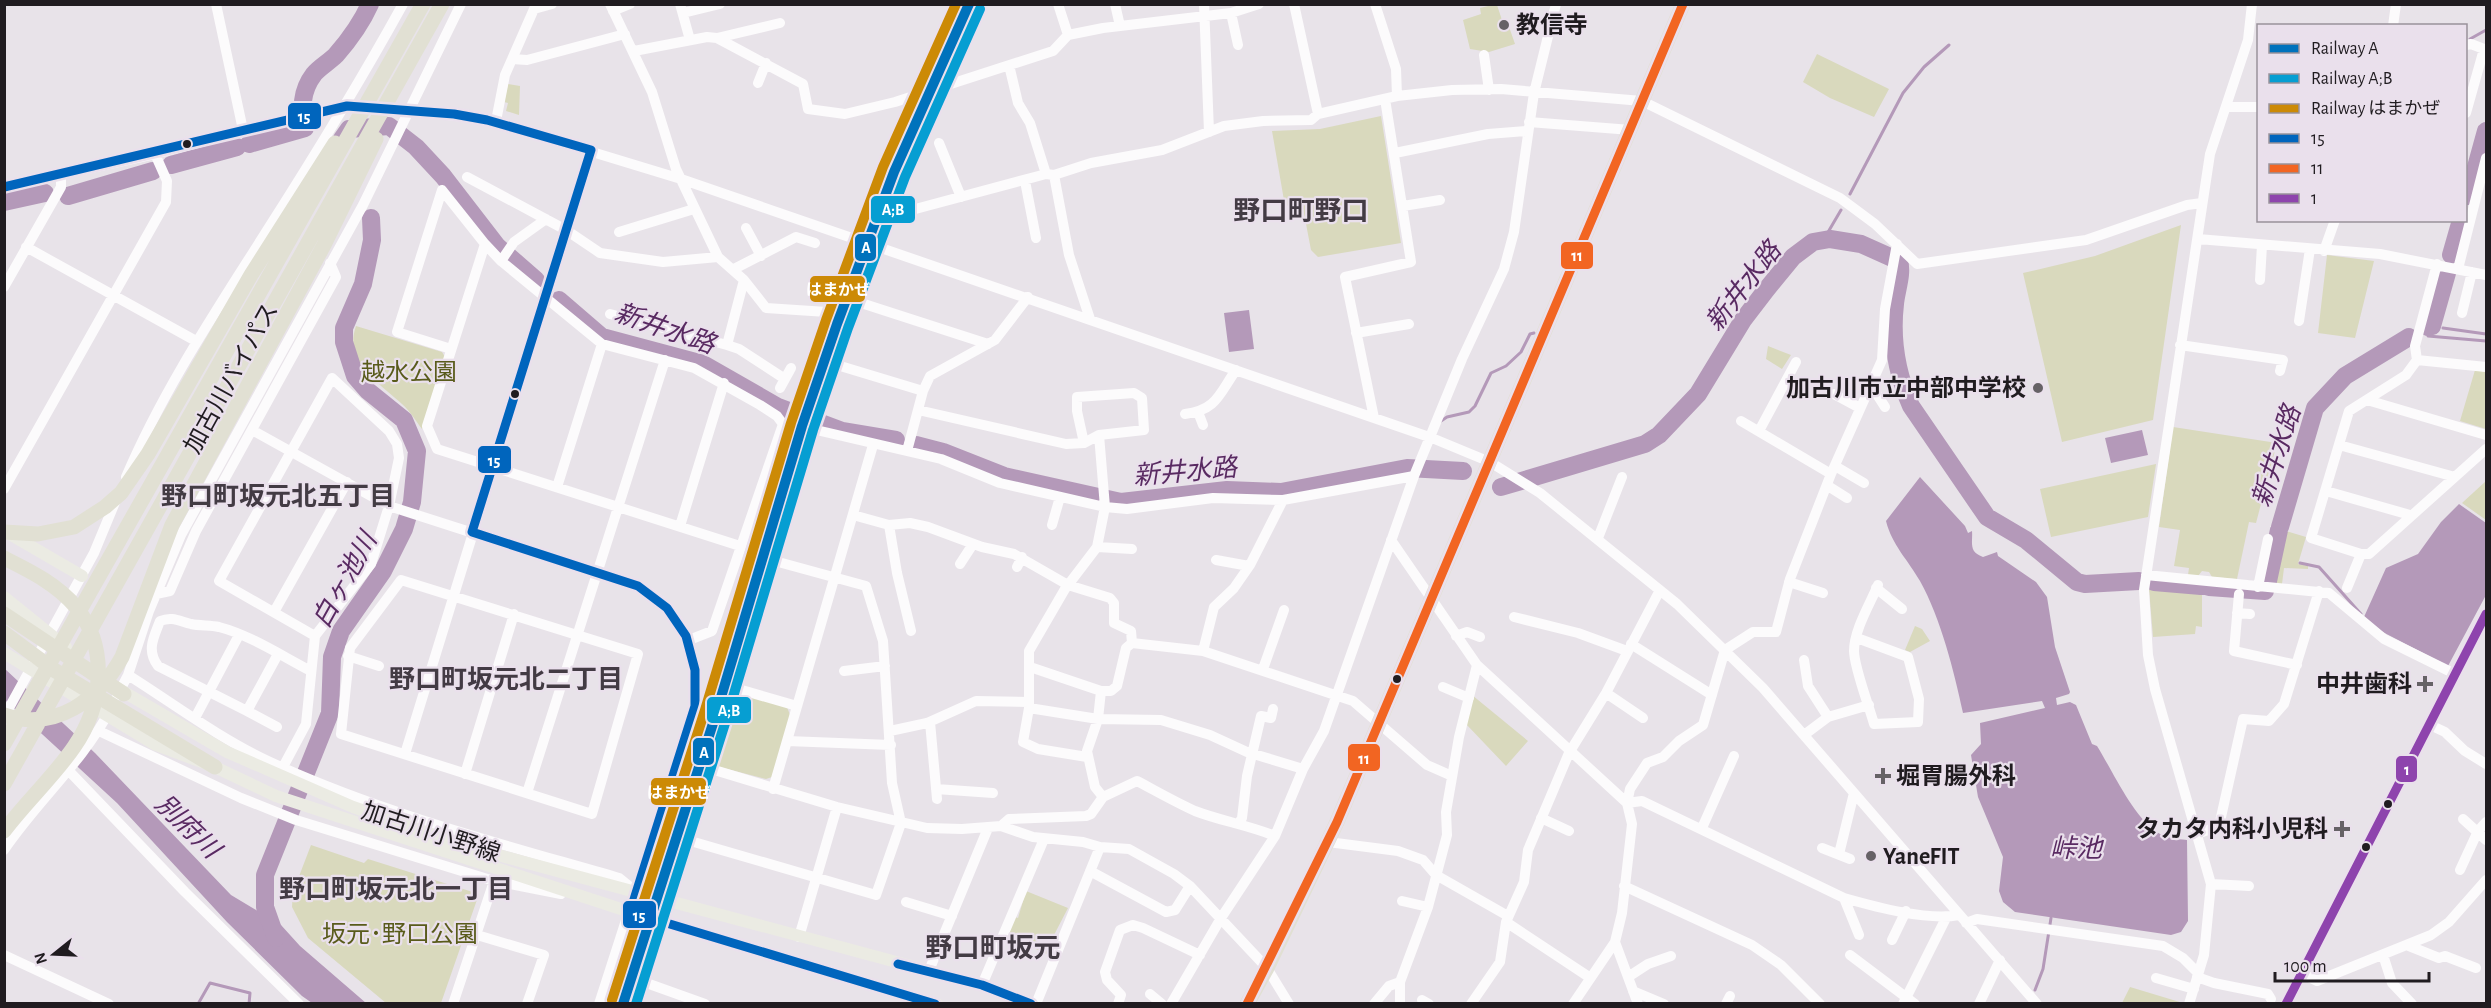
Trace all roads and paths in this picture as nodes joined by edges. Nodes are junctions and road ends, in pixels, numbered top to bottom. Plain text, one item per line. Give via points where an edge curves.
1 (216, 4) edge
2 (403, 4) edge
3 (423, 4) edge
4 (442, 4) edge
5 (461, 4) edge
6 (552, 4) edge
7 (630, 4) edge
8 (720, 4) edge
9 (1058, 4) edge
10 (1115, 4) edge
11 (1259, 4) edge
12 (1294, 4) edge
13 (1375, 4) edge
14 (1556, 4) edge
15 (1683, 4) edge
16 (2252, 4) edge
17 (2396, 4) edge
18 (612, 8) edge
19 (682, 9) edge
20 (1205, 10) edge
21 (1231, 13) junction
22 (780, 23) dead end
23 (2393, 24) edge
24 (1120, 26) junction
25 (625, 34) junction
26 (1068, 35) junction
27 (717, 38) junction
28 (690, 40) junction
29 (2253, 40) edge
30 (1238, 45) dead end
31 (2467, 45) edge
32 (634, 51) junction
33 (1484, 55) dead end
34 (512, 59) junction
35 (766, 63) junction
36 (1010, 65) junction
37 (394, 80) junction
38 (758, 83) dead end
39 (1489, 90) junction
40 (1534, 93) junction
41 (1397, 96) junction
42 (1385, 99) junction
43 (1642, 101) junction
44 (347, 106) junction
45 (2226, 106) junction
46 (2257, 107) edge
47 (2467, 109) edge
48 (409, 110) junction
49 (1318, 114) junction
50 (496, 121) junction
51 (1528, 126) junction
52 (243, 130) junction
53 (1631, 130) junction
54 (1209, 132) junction
55 (939, 143) dead end
56 (591, 150) junction
57 (1395, 153) junction
58 (155, 154) junction
59 (2487, 158) edge
60 (1050, 174) junction
61 (61, 175) junction
62 (467, 177) dead end
63 (681, 179) junction
64 (1024, 181) junction
65 (4, 187) edge
66 (331, 187) junction
67 (492, 191) junction
68 (962, 197) junction
69 (1440, 200) dead end
70 (484, 201) dead end
71 (2202, 203) junction
72 (1403, 206) junction
73 (2469, 206) edge
74 (694, 209) junction
75 (892, 215) dead end
76 (546, 219) junction
77 (2334, 222) edge
78 (2466, 222) edge
79 (746, 228) dead end
80 (566, 230) junction
81 (619, 231) dead end
82 (1036, 238) dead end
83 (2198, 239) junction
84 (815, 243) dead end
85 (484, 244) junction
86 (1896, 244) junction
87 (2262, 245) junction
88 (26, 247) junction
89 (2310, 249) junction
90 (2324, 250) junction
91 (760, 256) junction
92 (718, 257) junction
93 (501, 261) junction
94 (330, 263) junction
95 (2437, 264) junction
96 (735, 269) junction
97 (2458, 269) junction
98 (2472, 272) junction
99 (2487, 275) edge
100 (744, 280) junction
101 (2260, 280) dead end
102 (4, 287) edge
103 (114, 294) junction
104 (545, 297) junction
105 (1028, 297) junction
106 (2290, 303) dead end
107 (2302, 305) junction
108 (827, 312) dead end
109 (2462, 313) dead end
110 (610, 314) dead end
111 (1090, 319) junction
112 (2299, 321) dead end
113 (1409, 324) dead end
114 (1356, 333) junction
115 (196, 341) junction
116 (602, 344) junction
117 (727, 345) junction
118 (988, 345) junction
119 (2180, 345) junction
120 (451, 349) junction
121 (665, 360) junction
122 (2417, 360) junction
123 (1796, 362) dead end
124 (2487, 367) edge
125 (791, 368) dead end
126 (1236, 370) junction
127 (2280, 371) dead end
128 (723, 383) junction
129 (1871, 385) junction
130 (923, 391) junction
131 (1834, 394) dead end
132 (2367, 400) junction
133 (1885, 407) dead end
134 (1860, 408) junction
135 (918, 410) junction
136 (1198, 412) junction
137 (1185, 414) dead end
138 (1374, 418) junction
139 (1741, 421) dead end
140 (1203, 425) dead end
141 (252, 430) junction
142 (1759, 431) junction
143 (1099, 435) junction
144 (2487, 435) edge
145 (1432, 438) junction
146 (1084, 443) junction
147 (873, 445) junction
148 (2339, 445) junction
149 (2487, 449) edge
150 (291, 451) junction
151 (907, 451) junction
152 (1490, 462) junction
153 (492, 467) junction
154 (1833, 470) junction
155 (9, 471) edge
156 (1414, 476) junction
157 (1622, 477) dead end
158 (2455, 477) junction
159 (347, 482) junction
160 (1864, 483) dead end
161 (1828, 486) junction
162 (557, 488) junction
163 (4, 489) edge
164 (2326, 491) junction
165 (1060, 497) junction
166 (1847, 498) dead end
167 (1283, 500) junction
168 (389, 506) junction
169 (617, 506) junction
170 (1105, 507) junction
171 (853, 515) junction
172 (2410, 515) junction
173 (889, 525) junction
174 (1052, 525) dead end
175 (680, 526) junction
176 (4, 531) edge
177 (472, 532) junction
178 (1598, 538) junction
179 (2268, 539) dead end
180 (1391, 540) junction
181 (973, 544) junction
182 (740, 546) junction
183 (1097, 547) junction
184 (1132, 549) dead end
185 (2361, 554) junction
186 (1022, 556) junction
187 (4, 558) edge
188 (771, 560) junction
189 (1216, 560) dead end
190 (960, 564) dead end
191 (1017, 567) dead end
192 (1249, 567) junction
193 (598, 571) junction
194 (2146, 575) junction
195 (82, 576) junction
196 (834, 576) junction
197 (1789, 582) junction
198 (1068, 585) junction
199 (2264, 587) junction
200 (2347, 588) dead end
201 (1660, 590) junction
202 (2319, 591) junction
203 (1822, 593) dead end
204 (156, 594) junction
205 (2239, 594) dead end
206 (452, 595) junction
207 (4, 597) edge
208 (1432, 602) junction
209 (1902, 609) dead end
210 (1284, 610) dead end
211 (274, 612) junction
212 (2237, 613) junction
213 (4, 614) edge
214 (514, 614) junction
215 (2250, 614) dead end
216 (2487, 614) edge
217 (1514, 617) dead end
218 (912, 631) dead end
219 (4, 633) edge
220 (239, 635) junction
221 (577, 635) junction
222 (315, 636) junction
223 (1456, 636) junction
224 (1480, 637) dead end
225 (1857, 638) junction
226 (689, 640) junction
227 (1132, 643) junction
228 (1629, 648) junction
229 (1725, 650) junction
230 (1203, 651) junction
231 (4, 653) edge
232 (278, 654) junction
233 (348, 656) junction
234 (1804, 660) dead end
235 (1477, 665) junction
236 (2297, 665) junction
237 (380, 666) dead end
238 (885, 666) junction
239 (1030, 667) junction
240 (1263, 669) junction
241 (311, 671) junction
242 (844, 671) dead end
243 (2455, 674) junction
244 (128, 675) junction
245 (32, 681) junction
246 (1443, 687) dead end
247 (1101, 691) junction
248 (208, 692) junction
249 (1606, 693) junction
250 (124, 694) junction
251 (1712, 695) junction
252 (1336, 696) junction
253 (1469, 698) junction
254 (1029, 705) junction
255 (1869, 705) junction
256 (797, 706) junction
257 (1272, 709) dead end
258 (247, 711) junction
259 (8, 717) edge
260 (1828, 717) junction
261 (195, 718) junction
262 (1643, 718) dead end
263 (1098, 719) junction
264 (930, 722) junction
265 (1379, 724) junction
266 (2430, 725) junction
267 (277, 727) dead end
268 (890, 731) junction
269 (96, 734) junction
270 (1804, 735) junction
271 (787, 741) junction
272 (4, 744) edge
273 (891, 745) junction
274 (1252, 753) junction
275 (1569, 753) junction
276 (405, 754) junction
277 (1087, 757) junction
278 (678, 760) junction
279 (1734, 763) dead end
280 (2487, 764) edge
281 (215, 767) junction
282 (711, 769) junction
283 (1304, 769) junction
284 (288, 770) junction
285 (69, 771) junction
286 (465, 774) junction
287 (1452, 776) junction
288 (4, 783) edge
289 (773, 789) junction
290 (527, 793) junction
291 (993, 793) dead end
292 (1854, 793) junction
293 (1102, 797) junction
294 (1627, 803) junction
295 (837, 807) junction
296 (1541, 818) junction
297 (2463, 819) dead end
298 (2487, 822) edge
299 (901, 823) junction
300 (1239, 823) junction
301 (1001, 826) junction
302 (988, 828) junction
303 (1702, 828) junction
304 (4, 831) edge
305 (1569, 831) dead end
306 (2478, 831) junction
307 (2197, 834) junction
308 (1275, 836) junction
309 (1044, 838) junction
310 (2487, 840) edge
311 (1328, 842) junction
312 (1100, 847) junction
313 (1822, 848) dead end
314 (4, 850) edge
315 (2460, 870) dead end
316 (1090, 871) junction
317 (1437, 875) junction
318 (817, 876) junction
319 (2487, 880) edge
320 (494, 881) junction
321 (2211, 884) junction
322 (1190, 886) junction
323 (1624, 886) junction
324 (2249, 886) dead end
325 (636, 892) junction
326 (1844, 898) junction
327 (598, 901) junction
328 (1402, 901) dead end
329 (906, 902) dead end
330 (1428, 907) junction
331 (1906, 911) junction
332 (630, 912) junction
333 (952, 916) junction
334 (1221, 918) junction
335 (1946, 918) junction
336 (1507, 919) junction
337 (1963, 919) junction
338 (477, 935) junction
339 (1859, 935) dead end
340 (798, 937) junction
341 (1892, 940) dead end
342 (1615, 942) junction
343 (2409, 946) junction
344 (4, 954) edge
345 (1200, 955) junction
346 (1850, 955) dead end
347 (2383, 955) junction
348 (1671, 956) dead end
349 (2000, 960) junction
350 (2476, 968) dead end
351 (1267, 969) junction
352 (928, 973) junction
353 (2301, 973) junction
354 (2198, 975) junction
355 (1589, 977) junction
356 (1628, 977) junction
357 (2156, 978) dead end
358 (1400, 982) junction
359 (982, 985) junction
360 (2194, 989) junction
361 (1634, 991) junction
362 (1150, 994) dead end
363 (2267, 1001) edge
364 (1908, 1002) edge
365 (2035, 1003) edge
366 (109, 1004) edge
367 (299, 1004) edge
368 (453, 1004) edge
369 (527, 1004) edge
370 (599, 1004) edge
371 (629, 1004) edge
372 (705, 1004) edge
373 (937, 1004) edge
374 (1034, 1004) edge
375 (1118, 1004) edge
376 (1162, 1004) edge
377 (1171, 1004) edge
378 (1247, 1004) edge
379 (1290, 1004) edge
380 (1374, 1004) edge
381 (1400, 1004) edge
382 (1471, 1004) edge
383 (1573, 1004) edge
384 (1638, 1004) edge
385 (1664, 1004) edge
386 (1820, 1004) edge
387 (1978, 1004) edge
388 (2189, 1004) edge
389 (2284, 1004) edge
390 (2412, 1004) edge

1 - 52 street
2 - 44 street
3 - 37 highway, 加古川バイパス
4 - 37 highway, 加古川バイパス
5 - 48 street
6 - 34 street via 534,9
7 - 18 street
8 - 19 street
9 - 26 street
10 - 24 street
11 - 21 street
12 - 49 street
13 - 41 street via 1396,69
14 - 40 street
15 - 43 highway
16 - 29 street
17 - 23 street
18 - 25 street
19 - 28 street
20 - 21 street
20 - 24 street
20 - 54 street
21 - 30 street
22 - 27 street
24 - 26 street
25 - 32 street
25 - 34 street via 527,60
26 - 36 street via 1053,51
27 - 28 street
27 - 35 street
28 - 32 street
29 - 45 street
31 - 47 street via 2484,48
32 - 63 street
33 - 39 street
34 - 50 street
35 - 36 street via 803,84 808,109 845,114
35 - 38 street
36 - 60 street via 1018,103
37 - 66 highway, 加古川バイパス
37 - 66 highway via 349,119
39 - 40 street
39 - 41 street
40 - 43 street
40 - 51 street
41 - 42 street
42 - 49 street
42 - 57 street
43 - 53 highway
43 - 86 street via 1840,198
44 - 48 street
44 - 52 street
44 - 115 street
45 - 46 street
45 - 71 street via 2210,154
48 - 50 street
48 - 94 street via 363,206
49 - 54 street via 1311,120 1263,121
50 - 56 street
51 - 53 street
51 - 57 street
51 - 145 street via 1514,232 1504,269 1462,359
52 - 58 street
53 - 152 highway
54 - 60 street via 1162,150
55 - 68 street
56 - 63 street
56 - 80 street
57 - 72 street
58 - 61 street
58 - 103 street via 167,181 166,202
59 - 73 street
60 - 64 street
60 - 111 street via 1069,255
61 - 65 street
61 - 88 street via 61,187
62 - 67 street
63 - 74 street
63 - 105 street
64 - 68 street
64 - 82 street
66 - 176 highway via 251,275 127,485 90,519 57,532
66 - 245 highway, 加古川バイパス
66 - 259 highway via 271,345 172,525 112,675 89,700 72,711 33,720
66 - 288 highway, 加古川バイパス
67 - 70 street
67 - 76 street
68 - 75 street
69 - 72 street
71 - 83 street
71 - 86 street via 2086,240 1917,264
72 - 114 street via 1411,262 1345,277
74 - 81 street
74 - 92 street
76 - 80 street
76 - 93 street via 514,242
77 - 90 street
78 - 97 street
79 - 91 street
80 - 92 street via 590,249 628,259 682,262
80 - 104 street
83 - 87 street
83 - 119 street
84 - 91 street via 796,237
85 - 93 street
85 - 120 street
85 - 120 street via 442,190 397,332
86 - 129 street via 1885,309 1882,360
87 - 89 street
87 - 101 street
88 - 102 street
88 - 103 street
89 - 90 street
89 - 107 street
90 - 95 street
91 - 96 street
92 - 96 street
93 - 104 street
94 - 141 street via 336,277
94 - 204 street via 181,535
95 - 97 street
95 - 122 street via 2415,346
96 - 100 street
97 - 98 street
98 - 99 street
98 - 109 street
100 - 108 street via 766,308
100 - 117 street
103 - 115 street
103 - 155 street
104 - 116 street
104 - 153 street
105 - 111 street
105 - 118 street
106 - 107 street
107 - 112 street
110 - 117 street
111 - 126 street
113 - 114 street
114 - 138 street
115 - 195 street via 140,443
116 - 121 street
116 - 162 street
117 - 125 street via 782,384
118 - 130 street via 930,376
118 - 130 street via 858,302 837,365
119 - 127 street via 2283,360
119 - 194 street
120 - 153 street via 427,426 437,449
121 - 128 street via 694,368
121 - 169 street
122 - 124 street
122 - 132 street via 2406,375
123 - 142 street via 1794,376
126 - 136 street via 1219,398
126 - 138 street
128 - 175 street
128 - 182 street via 777,416 783,424
129 - 133 street
129 - 134 street
130 - 135 street
131 - 134 street
132 - 144 street
132 - 148 street via 2349,411
134 - 154 street
135 - 146 street via 1066,444
135 - 151 street
136 - 137 street
136 - 140 street
138 - 145 street
139 - 142 street
141 - 150 street
141 - 204 street via 196,531 170,591
142 - 154 street
143 - 146 street
143 - 146 street via 1144,430 1142,398 1134,393 1077,397
143 - 170 street
145 - 152 street
145 - 156 street
147 - 151 street
147 - 171 street
147 - 188 street via 812,429
148 - 158 street
148 - 164 street
149 - 158 street
150 - 159 street
150 - 168 street via 332,378 389,431 397,444 399,458
150 - 211 street via 219,581
151 - 165 street via 941,459 1000,483
152 - 178 street via 1540,493
152 - 208 highway
153 - 162 street
153 - 177 street
154 - 160 street
154 - 161 street
155 - 163 street
156 - 167 street
156 - 180 street
157 - 178 street
158 - 172 street
159 - 168 street
159 - 211 street
161 - 166 street
161 - 197 street
162 - 169 street
164 - 172 street
164 - 185 street via 2311,538
165 - 170 street
165 - 174 street
167 - 170 street via 1213,498 1148,508
167 - 192 street
168 - 177 street
168 - 222 street via 371,564
169 - 175 street
169 - 193 street
170 - 183 street
171 - 173 street
171 - 196 street
172 - 185 street via 2369,554
173 - 181 street via 910,522
173 - 218 street
175 - 182 street
176 - 195 main road
177 - 193 street
177 - 206 street
178 - 201 street
179 - 199 street
180 - 208 street
180 - 252 street
181 - 186 street
181 - 190 street
182 - 226 street via 712,631
183 - 184 street
183 - 198 street
185 - 200 street
186 - 191 street
186 - 198 street
187 - 304 highway via 52,585 76,607 96,649 99,676 96,703 80,738
188 - 196 street
188 - 256 street via 735,688
189 - 192 street
192 - 230 street via 1214,607
193 - 221 street
193 - 226 street via 653,593 668,607
194 - 199 street
194 - 307 street via 2148,655
195 - 245 street
196 - 238 street via 866,586 883,641
196 - 256 street
197 - 203 street
197 - 229 street via 1776,632 1754,632
198 - 227 street via 1112,601 1114,623 1131,631
198 - 239 street via 1033,641
199 - 202 street
201 - 228 street
201 - 229 street
202 - 236 street
202 - 243 street via 2338,598 2384,639
204 - 244 street
205 - 212 street
206 - 214 street
206 - 233 street via 401,580 355,639
206 - 276 street
207 - 250 main road, 加古川小野線
208 - 223 street
208 - 265 highway
209 - 225 street via 1877,586
210 - 240 street
211 - 222 street
212 - 215 street
212 - 236 street via 2234,651
213 - 250 highway
214 - 221 street
214 - 286 street
216 - 243 street
217 - 228 street via 1526,616 1579,630
219 - 281 highway via 54,670
220 - 232 street
220 - 248 street
220 - 248 street via 169,617 160,621 150,648 152,658 158,666
221 - 290 street
221 - 290 street via 638,654 592,814
222 - 241 street
223 - 224 street via 1467,632
223 - 235 street
225 - 255 street via 1854,652
225 - 255 street via 1908,657 1919,699 1918,722 1875,724
226 - 278 street via 698,684
227 - 230 street
227 - 247 street via 1126,648 1117,686
228 - 249 street
228 - 251 street
229 - 251 street
229 - 270 street
230 - 240 street
231 - 281 main road, 加古川小野線 via 156,745
232 - 241 street
232 - 258 street
233 - 237 street
233 - 276 street via 341,734
234 - 260 street via 1804,688
235 - 253 street
235 - 275 street
236 - 307 street via 2284,704 2269,721 2243,719 2219,826
238 - 242 street
238 - 268 street
239 - 247 street
239 - 254 street
240 - 252 street
241 - 284 street via 306,724
243 - 266 street
244 - 261 street
244 - 269 street
245 - 259 highway, 加古川バイパス
246 - 253 street
247 - 263 street
248 - 258 street
248 - 261 street
249 - 262 street
249 - 275 street
250 - 325 main road, 加古川小野線 via 227,752 353,807 472,848
251 - 294 street via 1703,725 1663,757 1647,763 1630,789
252 - 265 street via 1353,701
252 - 283 street via 1324,731
253 - 287 street
254 - 263 street
254 - 264 street via 976,701
254 - 277 street via 1023,742 1038,749
255 - 260 street
256 - 271 street
257 - 274 street via 1271,718 1261,716
258 - 267 street
259 - 272 highway, 加古川バイパス
260 - 270 street
261 - 284 street
263 - 274 street via 1161,720
263 - 277 street
264 - 268 street
264 - 291 street via 937,794
265 - 287 street via 1427,765
265 - 311 highway
266 - 280 street
266 - 353 street
268 - 273 street
269 - 285 street
269 - 320 street via 296,820
270 - 292 street
271 - 273 street
271 - 289 street
273 - 299 street via 892,783
274 - 283 street
274 - 300 street
275 - 294 street
275 - 296 street
276 - 286 street
277 - 293 street via 1095,787
278 - 282 street
278 - 325 street
279 - 303 street
281 - 327 main road, 加古川小野線 via 276,796 347,822
282 - 289 street
282 - 318 street via 687,840
283 - 308 street
284 - 325 street via 410,815 620,878
285 - 314 street via 24,820
285 - 367 street
286 - 290 street
287 - 317 street via 1447,835
289 - 295 street
292 - 313 street via 1845,856
292 - 337 street
293 - 300 street via 1137,781 1195,811
293 - 301 street via 1086,816 1009,819
294 - 303 street via 1642,801
294 - 323 street via 1632,824
295 - 299 street
295 - 318 street
296 - 305 street
296 - 336 street via 1528,850 1524,882
297 - 306 street
298 - 306 street
299 - 302 street via 927,828
299 - 318 street via 876,895
300 - 308 street
301 - 302 street
301 - 309 street
302 - 333 street
303 - 326 street
306 - 310 street
306 - 315 street via 2460,857
307 - 321 street
308 - 334 street
309 - 312 street
309 - 359 street
311 - 317 street via 1398,851 1423,860
311 - 351 highway
312 - 316 street
312 - 322 street via 1129,849
316 - 322 street via 1166,912 1175,910
316 - 374 street
317 - 330 street
317 - 336 street
318 - 340 street
319 - 343 street via 2480,896 2449,922
320 - 327 street
320 - 338 street
321 - 324 street
321 - 354 street via 2204,955
322 - 334 street
323 - 342 street
323 - 386 street via 1752,945 1781,965
325 - 332 street
325 - 340 main road, 加古川小野線
326 - 331 street
326 - 339 street
327 - 332 main road, 加古川小野線
328 - 330 street
329 - 333 street
330 - 358 street
331 - 335 street
331 - 341 street
332 - 370 street
332 - 373 main road, 加古川小野線
333 - 352 street
334 - 345 street
334 - 351 street
335 - 337 street
335 - 364 street
336 - 355 street
336 - 382 street via 1500,962
337 - 349 street
337 - 354 street via 2163,946 2183,958
338 - 368 street
338 - 369 street via 544,955
340 - 352 main road, 加古川小野線
342 - 355 street
342 - 356 street
343 - 347 street
343 - 350 street
344 - 366 street
345 - 375 street via 1143,928 1133,925 1120,930 1105,972 1121,995
345 - 377 street
346 - 364 street via 1862,971
347 - 353 street via 2317,981
347 - 390 street via 2392,983
348 - 356 street
349 - 365 street
349 - 387 street
351 - 378 highway
351 - 379 street
352 - 359 main road, 加古川小野線
353 - 389 street
354 - 360 street
354 - 363 street via 2234,988 2268,994
355 - 383 street
356 - 361 street
357 - 360 street
358 - 380 street via 1389,986
358 - 381 street
359 - 374 main road, 加古川小野線
360 - 388 street
361 - 384 street
361 - 385 street
362 - 376 street
363 - 389 street
371 - 372 street via 638,980

